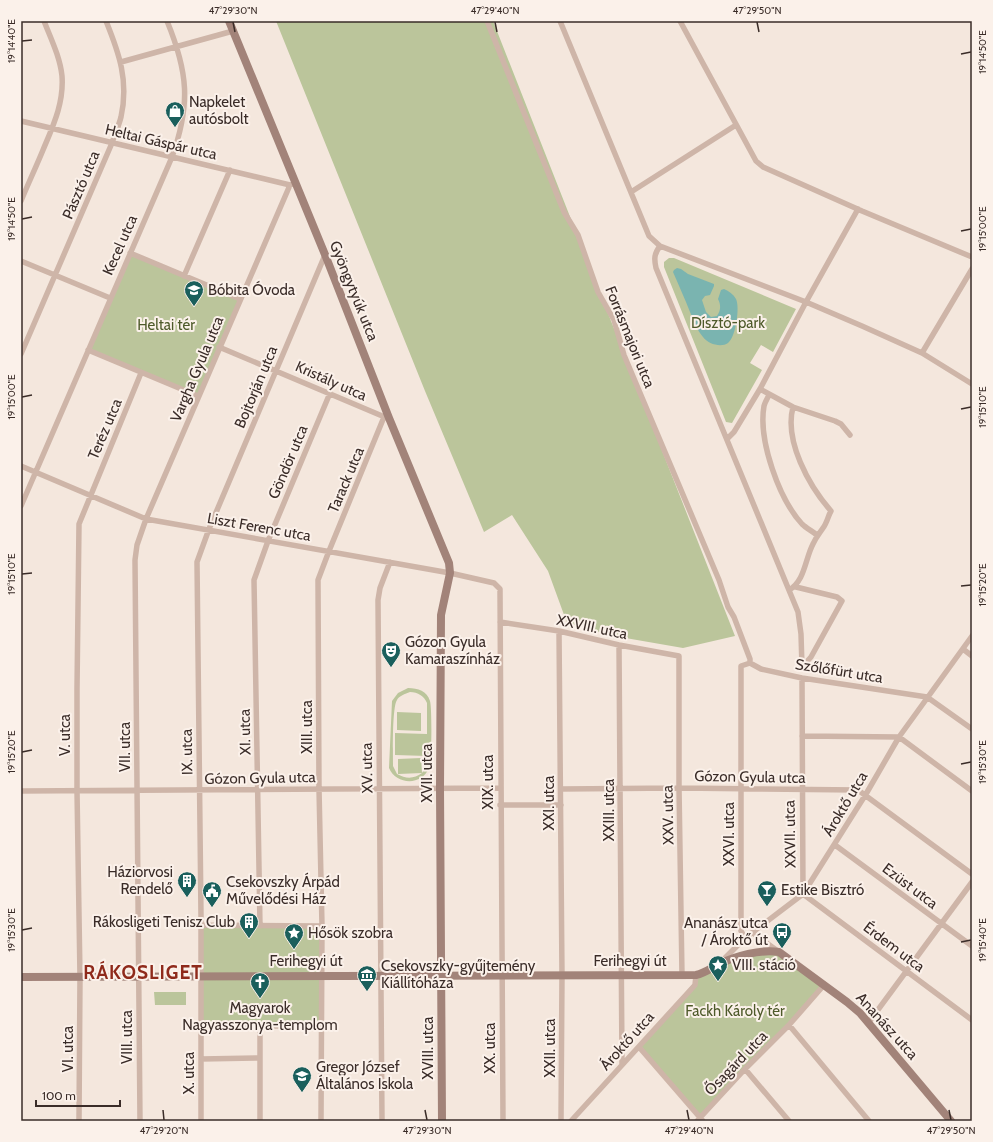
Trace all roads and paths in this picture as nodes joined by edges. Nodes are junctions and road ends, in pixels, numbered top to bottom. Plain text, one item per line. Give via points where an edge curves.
1 (44, 21) edge
2 (106, 21) edge
3 (167, 21) edge
4 (229, 21) edge
5 (487, 21) edge
6 (680, 21) edge
7 (562, 22) edge
8 (233, 31) junction
9 (177, 46) junction
10 (121, 62) junction
11 (21, 121) edge
12 (736, 125) junction
13 (52, 128) junction
14 (112, 143) junction
15 (172, 156) junction
16 (230, 170) junction
17 (292, 184) junction
18 (631, 192) junction
19 (21, 201) edge
20 (858, 209) junction
21 (660, 246) junction
22 (130, 253) junction
23 (325, 254) junction
24 (972, 257) edge
25 (21, 261) edge
26 (972, 269) edge
27 (55, 276) junction
28 (184, 276) junction
29 (110, 298) junction
30 (240, 299) junction
31 (806, 302) junction
32 (219, 347) junction
33 (88, 350) junction
34 (922, 353) junction
35 (21, 354) edge
36 (276, 370) junction
37 (142, 373) junction
38 (972, 384) edge
39 (760, 389) junction
40 (330, 393) junction
41 (769, 395) junction
42 (198, 396) junction
43 (793, 407) junction
44 (387, 418) junction
45 (850, 434) dead end
46 (727, 439) junction
47 (21, 466) edge
48 (35, 472) junction
49 (91, 495) junction
50 (21, 506) edge
51 (146, 519) junction
52 (209, 529) junction
53 (817, 535) junction
54 (268, 540) junction
55 (329, 551) junction
56 (390, 562) junction
57 (450, 573) junction
58 (796, 587) junction
59 (500, 589) joint
60 (789, 590) junction
61 (500, 622) junction
62 (559, 631) junction
63 (972, 636) edge
64 (619, 646) junction
65 (963, 649) junction
66 (679, 656) joint
67 (972, 656) edge
68 (750, 663) junction
69 (802, 678) junction
70 (927, 697) junction
71 (972, 729) edge
72 (802, 736) junction
73 (899, 737) junction
74 (440, 788) junction
75 (500, 788) junction
76 (679, 788) junction
77 (319, 789) junction
78 (379, 789) junction
79 (561, 789) junction
80 (621, 789) junction
81 (741, 789) junction
82 (137, 790) junction
83 (199, 790) junction
84 (258, 790) junction
85 (801, 790) junction
86 (21, 791) edge
87 (77, 791) junction
88 (972, 791) edge
89 (866, 794) junction
90 (500, 805) junction
91 (561, 805) junction
92 (835, 844) junction
93 (972, 874) edge
94 (972, 882) edge
95 (803, 894) junction
96 (942, 924) junction
97 (201, 925) junction
98 (260, 926) junction
99 (322, 926) junction
100 (753, 933) junction
101 (745, 938) junction
102 (972, 946) edge
103 (779, 952) junction
104 (718, 965) junction
105 (907, 971) junction
106 (622, 974) junction
107 (682, 974) junction
108 (696, 974) junction
109 (380, 975) junction
110 (442, 975) junction
111 (502, 975) junction
112 (562, 975) junction
113 (139, 976) junction
114 (201, 976) junction
115 (321, 976) junction
116 (21, 977) edge
117 (80, 977) junction
118 (824, 985) junction
119 (972, 1020) edge
120 (869, 1022) junction
121 (789, 1025) junction
122 (201, 1026) junction
123 (260, 1026) junction
124 (321, 1026) junction
125 (639, 1047) junction
126 (260, 1058) junction
127 (201, 1059) junction
128 (622, 1064) junction
129 (745, 1069) junction
130 (700, 1120) edge
131 (79, 1121) edge
132 (140, 1121) edge
133 (201, 1121) edge
134 (260, 1121) edge
135 (321, 1121) edge
136 (382, 1121) edge
137 (442, 1121) edge
138 (503, 1121) edge
139 (561, 1121) edge
140 (571, 1121) edge
141 (789, 1121) edge
142 (869, 1121) edge
143 (951, 1121) edge

1 - 13 street via 59,58 62,76 60,108
2 - 10 street, Pásztó utca
3 - 9 street, Kecel utca
4 - 8 street, Gyöngytyúk utca
5 - 68 street, Forrásmajori utca via 564,212 578,235 598,292 614,320 624,354 720,580
6 - 12 street
7 - 18 street
8 - 9 street
8 - 17 street, Gyöngytyúk utca
9 - 10 street
9 - 15 street, Kecel utca via 182,66 184,113 180,135
10 - 14 street, Pásztó utca via 124,94 121,117
11 - 13 street, Heltai Gáspár utca
12 - 18 street
12 - 20 street via 756,161 763,167
13 - 14 street, Heltai Gáspár utca
13 - 19 street
14 - 15 street, Heltai Gáspár utca
14 - 27 street, Pásztó utca
15 - 16 street, Heltai Gáspár utca
15 - 22 street, Kecel utca
16 - 17 street, Heltai Gáspár utca
16 - 28 street
17 - 23 street, Gyöngytyúk utca
17 - 30 street, Vargha Gyula utca
18 - 21 street via 650,236
20 - 24 street
20 - 31 street
21 - 31 street
21 - 46 street via 654,259 656,268
22 - 28 street
22 - 29 street, Kecel utca
23 - 36 street, Bojtorján utca
23 - 44 street, Gyöngytyúk utca
25 - 27 street
26 - 34 street
27 - 29 street
27 - 35 street, Pásztó utca
28 - 30 street
29 - 33 street, Kecel utca
30 - 32 street, Vargha Gyula utca
31 - 34 street
31 - 39 street
32 - 36 street, Kristály utca
32 - 42 street, Vargha Gyula utca
33 - 37 street
33 - 48 street, Kecel utca
34 - 38 street
36 - 40 street, Kristály utca
36 - 52 street, Bojtorján utca
37 - 42 street
37 - 49 street, Teréz utca
39 - 41 street
39 - 46 street
40 - 44 street, Kristály utca
40 - 54 street, Göndör utca
41 - 43 street
41 - 53 street via 764,405 764,435 774,474 802,524
42 - 51 street, Vargha Gyula utca
43 - 45 street via 835,421
43 - 53 street via 790,418 801,462 813,487 831,511
44 - 55 street, Tarack utca
44 - 57 street, Gyöngytyúk utca via 449,563
46 - 60 street
47 - 48 street, Liszt Ferenc utca
48 - 49 street, Liszt Ferenc utca
48 - 50 street, Kecel utca
49 - 51 street, Liszt Ferenc utca
49 - 87 street, V. utca via 79,524
51 - 52 street, Liszt Ferenc utca
51 - 82 street, VII. utca via 135,560
52 - 54 street, Liszt Ferenc utca
52 - 83 street, IX. utca via 197,562
53 - 58 street
54 - 55 street, Liszt Ferenc utca
54 - 84 street, XI. utca via 254,580
55 - 56 street, Liszt Ferenc utca
55 - 77 street, XIII. utca via 318,580
56 - 57 street, Liszt Ferenc utca
56 - 78 street, XV. utca via 378,600
57 - 59 street, Liszt Ferenc utca via 494,583
57 - 74 street, XVII. utca via 441,615
58 - 60 street
58 - 60 street via 836,597 842,601 811,657 802,667 798,612
59 - 61 street, XIX. utca
61 - 62 street, XXVIII. utca
61 - 75 street, XIX. utca
62 - 64 street, XXVIII. utca
62 - 79 street, XXI. utca
63 - 65 street, Ároktő utca
64 - 66 street, XXVIII. utca
64 - 80 street, XXIII. utca
65 - 67 street
65 - 70 street, Ároktő utca
66 - 76 street, XXV. utca
68 - 69 street, Szőlőfürt utca via 761,669
68 - 81 street, XXVI. utca via 741,666
69 - 70 street, Szőlőfürt utca
69 - 72 street, XXVII. utca
70 - 71 street
70 - 73 street, Ároktő utca
72 - 73 street
72 - 85 street, XXVII. utca
73 - 88 street
73 - 89 street, Ároktő utca
74 - 75 street, Gózon Gyula utca
74 - 78 street, Gózon Gyula utca
74 - 110 street, XVII. utca
75 - 90 street, XIX. utca
76 - 80 street, Gózon Gyula utca
76 - 81 street, Gózon Gyula utca
76 - 107 street, XXV. utca
77 - 78 street, Gózon Gyula utca
77 - 84 street, Gózon Gyula utca
77 - 99 street, XIII. utca
78 - 109 street, XV. utca
79 - 80 street, Gózon Gyula utca
79 - 91 street, XXI. utca
80 - 106 street, XXIII. utca
81 - 85 street, Gózon Gyula utca
81 - 101 street, XXVI. utca via 741,931
82 - 83 street, Gózon Gyula utca
82 - 87 street, Gózon Gyula utca
82 - 113 street, VII. utca
83 - 84 street, Gózon Gyula utca
83 - 97 street, IX. utca
84 - 98 street, XI. utca
85 - 89 street, Gózon Gyula utca via 858,790
85 - 95 street, XXVII. utca
86 - 87 street, Gózon Gyula utca
87 - 117 street, V. utca
89 - 92 street, Ároktő utca
89 - 93 street
90 - 91 street
90 - 111 street, XIX. utca
91 - 112 street, XXI. utca
92 - 95 street, Ároktő utca
92 - 96 street, Ezüst utca
94 - 96 street
95 - 100 street, Ároktő utca
95 - 105 street, Érdem utca
96 - 102 street, Ezüst utca
96 - 105 street
97 - 98 street
97 - 114 street, IX. utca
98 - 99 street
99 - 115 street, XIII. utca
100 - 101 street, Ároktő utca
100 - 103 street, Ananász utca
101 - 104 street, Ároktő utca
103 - 104 street, Ferihegyi út via 766,951
103 - 118 street, Ananász utca
104 - 108 street, Ferihegyi út via 703,974
105 - 119 street, Érdem utca
105 - 120 street
106 - 107 street, Ferihegyi út
106 - 112 street, Ferihegyi út
106 - 128 street, XXIII. utca
107 - 108 street, Ferihegyi út
108 - 125 street, Ároktő utca via 695,984
109 - 110 street, Ferihegyi út
109 - 115 street, Ferihegyi út
109 - 136 street, XV. utca
110 - 111 street, Ferihegyi út
110 - 137 street, XVIII. utca
111 - 112 street, Ferihegyi út
111 - 138 street, XX. utca
112 - 139 street, XXII. utca
113 - 114 street, Ferihegyi út
113 - 117 street, Ferihegyi út
113 - 132 street, VIII. utca
114 - 115 street, Ferihegyi út
114 - 122 street, X. utca
115 - 124 street, XIII. utca
116 - 117 street, Ferihegyi út
117 - 131 street, VI. utca
118 - 120 street, Ananász utca
118 - 121 street, Ősagárd utca
120 - 143 street, Ananász utca
121 - 129 street, Ősagárd utca
121 - 142 street
122 - 123 street
122 - 127 street, X. utca
123 - 124 street
123 - 126 street
124 - 135 street, XIII. utca
125 - 128 street, Ároktő utca
125 - 130 street
126 - 127 street
126 - 134 street
127 - 133 street, X. utca
128 - 140 street, Ároktő utca
129 - 130 street, Ősagárd utca
129 - 141 street

